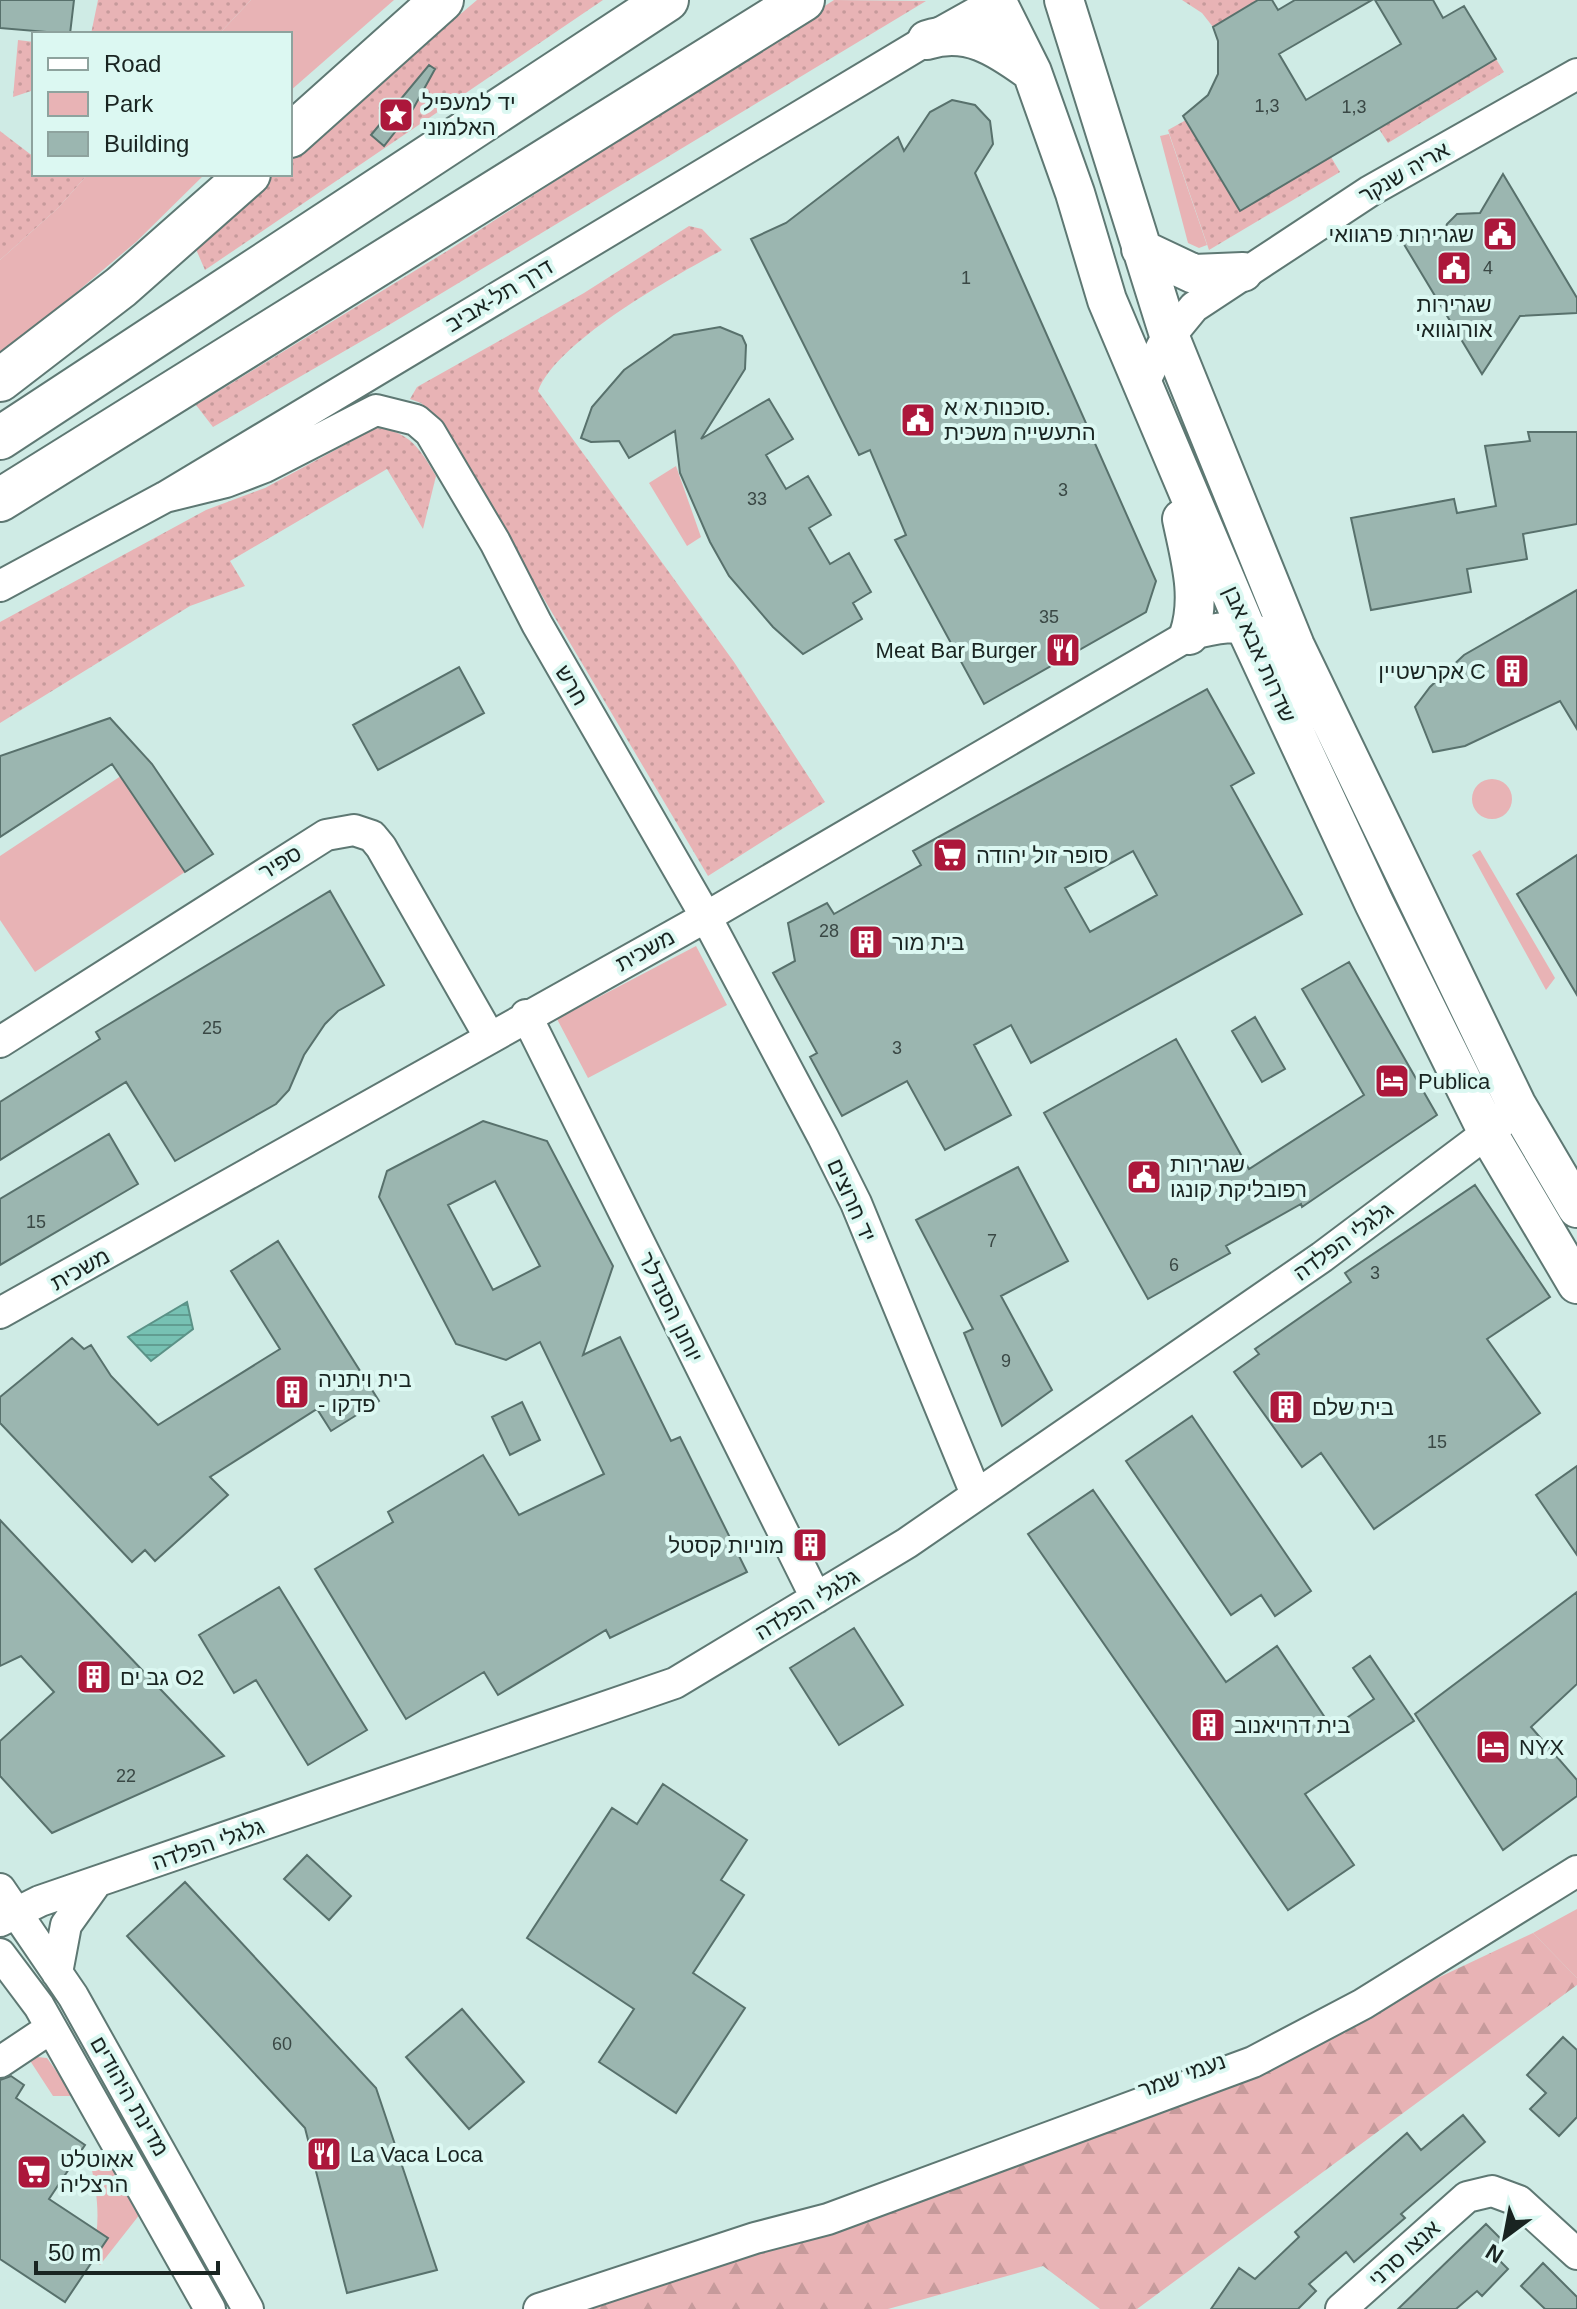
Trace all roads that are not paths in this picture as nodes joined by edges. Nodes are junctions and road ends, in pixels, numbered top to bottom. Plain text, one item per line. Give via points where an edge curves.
1 (442, 0) edge
2 (667, 0) edge
3 (803, 0) edge
4 (997, 0) edge
5 (1064, 0) edge
6 (1080, 18) edge
7 (927, 40) junction
8 (1032, 72) junction
9 (1577, 74) edge
10 (292, 134) edge
11 (247, 176) edge
12 (1141, 249) junction
13 (1243, 272) junction
14 (1169, 335) junction
15 (0, 380) edge
16 (1144, 383) junction
17 (0, 438) edge
18 (1167, 446) junction
19 (165, 497) junction
20 (0, 500) edge
21 (0, 586) edge
22 (1245, 626) junction
23 (1189, 635) junction
24 (1295, 646) junction
25 (706, 917) junction
26 (526, 1015) junction
27 (489, 1036) junction
28 (0, 1042) edge
29 (1516, 1104) junction
30 (1489, 1135) junction
31 (1577, 1208) edge
32 (1577, 1284) edge
33 (0, 1313) edge
34 (976, 1494) junction
35 (816, 1598) junction
36 (1577, 1849) edge
37 (1577, 1871) edge
38 (96, 1883) junction
39 (5, 1907) edge
40 (0, 1954) edge
41 (57, 1973) junction
42 (51, 2028) junction
43 (0, 2062) edge
44 (755, 2238) junction
45 (1577, 2254) edge
46 (210, 2309) edge
47 (248, 2309) edge
48 (539, 2309) edge
49 (1341, 2309) edge

1 - 10 highway
2 - 17 highway
3 - 20 highway
4 - 7 street, דרך תל-אביב
4 - 8 main road, שדרות אבא אבן
5 - 6 main road, שדרות אבא אבן
6 - 12 main road, שדרות אבא אבן
7 - 8 main road via 965,35 992,45
7 - 19 street, דרך תל-אביב
8 - 16 main road, שדרות אבא אבן via 1107,300
9 - 13 street, אריה שנקר via 1370,191
11 - 15 highway via 121,287
12 - 13 main road via 1194,274
12 - 14 main road, שדרות אבא אבן
13 - 14 street, אריה שנקר via 1194,307
14 - 16 street, אריה שנקר
14 - 24 main road, שדרות אבא אבן
16 - 18 main road, שדרות אבא אבן
18 - 22 main road, שדרות אבא אבן
18 - 23 main road via 1195,583 1196,610
19 - 21 street, דרך תל-אביב
19 - 25 street, חרש via 265,467 376,410 416,420 442,451
22 - 23 street, משכית
22 - 24 street, משכית
22 - 30 main road, שדרות אבא אבן
23 - 25 street, משכית
24 - 29 main road, שדרות אבא אבן
25 - 26 street, משכית
25 - 34 street, יד חרוצים via 856,1203
26 - 27 street, משכית
26 - 35 street, יוחנן הסנדלר
27 - 28 street, ספיר via 381,847 372,836 354,830 326,835 256,876
27 - 33 street, משכית
29 - 30 street, גלגלי הפלדה
29 - 31 main road, שדרות אבא אבן
30 - 32 main road, שדרות אבא אבן
30 - 34 street, גלגלי הפלדה via 1322,1257
34 - 35 street, גלגלי הפלדה
35 - 38 street, גלגלי הפלדה via 675,1683
36 - 44 street, נעמי שמר via 1354,1993 1244,2052
37 - 44 street, נעמי שמר via 1363,2004 1253,2062 828,2219
38 - 39 street, גלגלי הפלדה
38 - 41 street via 66,1925
39 - 41 street, מדינת היהודים
40 - 42 street, מדינת היהודים
41 - 47 street, מדינת היהודים
42 - 43 street
42 - 46 street, מדינת היהודים
44 - 48 street, נעמי שמר
45 - 49 street, אנצו סרני via 1519,2201 1492,2191 1467,2197

